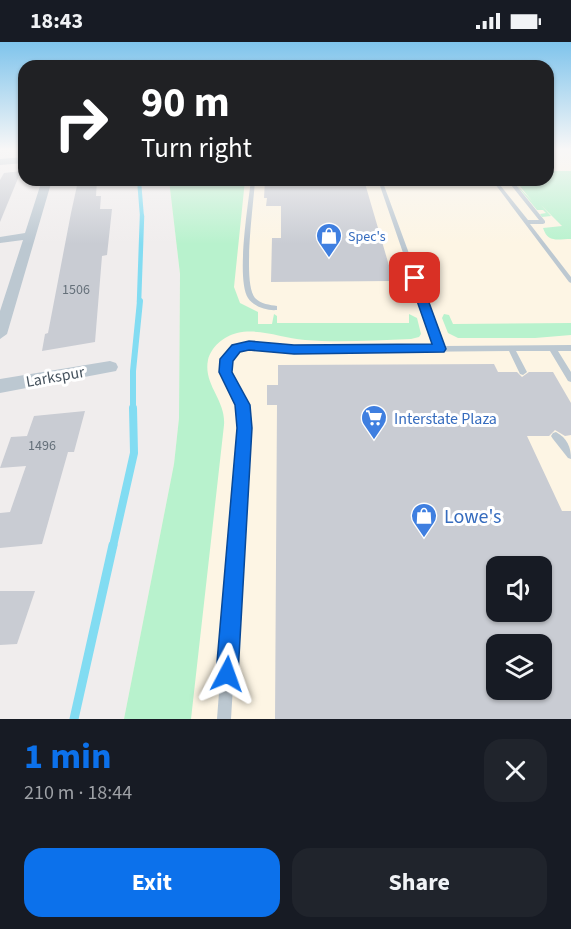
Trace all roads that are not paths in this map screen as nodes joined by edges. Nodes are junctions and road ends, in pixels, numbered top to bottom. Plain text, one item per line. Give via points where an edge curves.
1 (45, 186) edge
2 (252, 186) edge
3 (382, 186) edge
4 (499, 186) edge
5 (514, 186) edge
6 (526, 222) junction
7 (30, 236) junction
8 (0, 240) edge
9 (571, 281) edge
10 (275, 308) dead end
11 (0, 334) edge
12 (511, 348) junction
13 (552, 348) junction
14 (571, 348) edge
15 (440, 349) junction
16 (110, 367) dead end
17 (523, 372) dead end
18 (571, 379) edge
19 (0, 386) edge
20 (556, 436) dead end
21 (571, 455) edge
22 (224, 719) edge

1 - 7 street
2 - 10 lane via 248,290 257,303
3 - 15 lane
4 - 6 lane
5 - 6 lane via 543,222
6 - 9 lane
7 - 8 street
7 - 11 street
12 - 13 lane
12 - 15 lane
12 - 17 lane
13 - 14 lane
13 - 18 lane
15 - 22 lane via 294,350 249,345 236,348 226,359 226,372 242,405 244,428
16 - 19 street, Larkspur
20 - 21 lane

